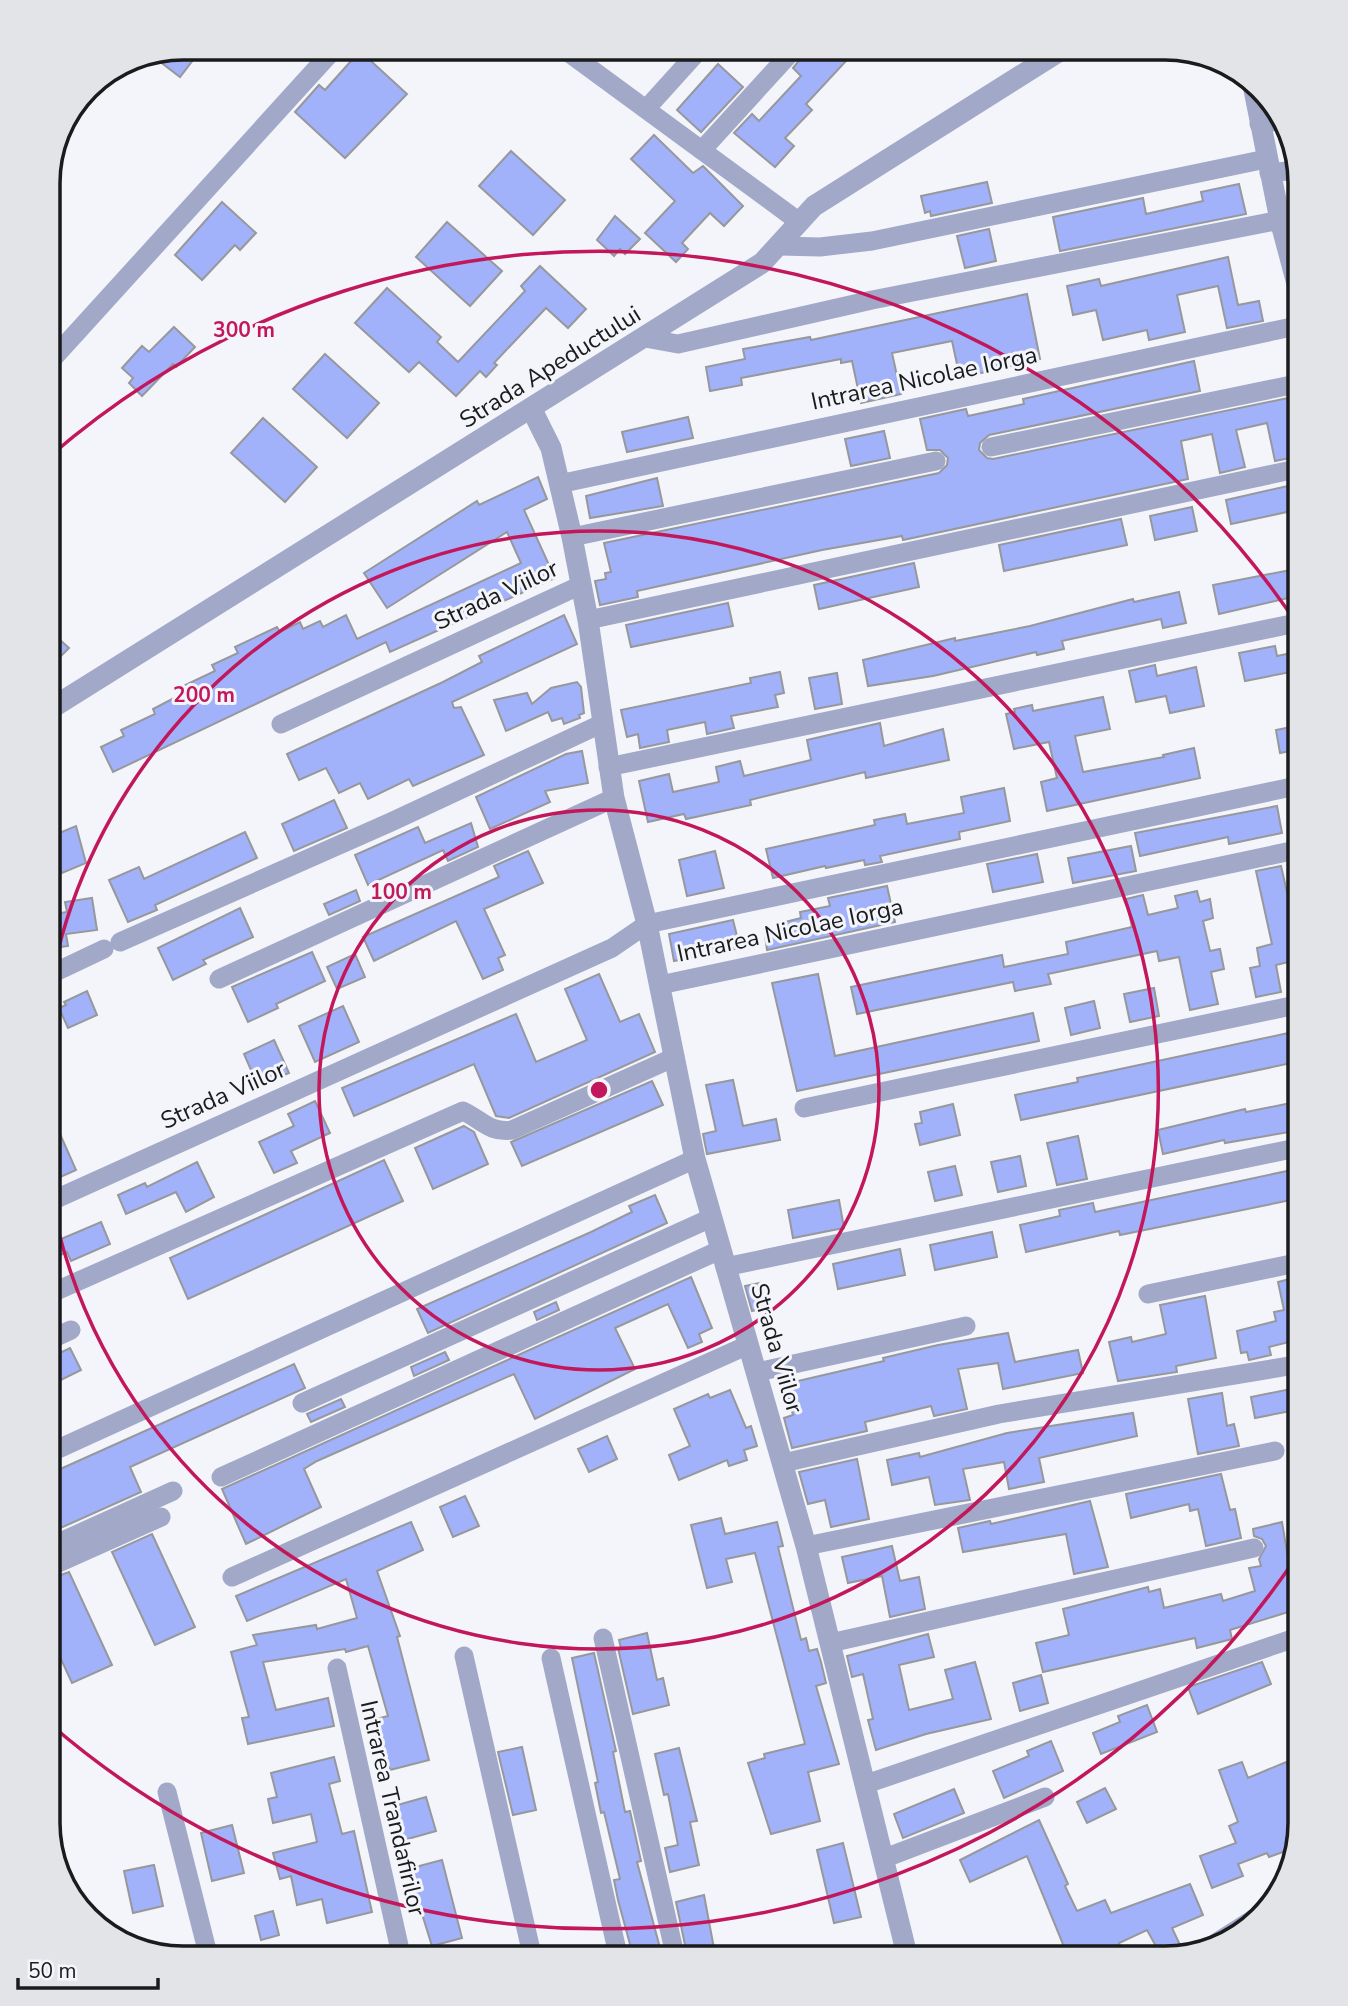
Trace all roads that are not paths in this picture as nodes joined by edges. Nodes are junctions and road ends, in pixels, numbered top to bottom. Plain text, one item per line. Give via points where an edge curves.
1 (324, 60) edge
2 (579, 60) edge
3 (690, 60) edge
4 (784, 60) edge
5 (1045, 60) edge
6 (1255, 98) edge
7 (646, 109) junction
8 (1272, 122) edge
9 (1259, 124) junction
10 (702, 150) junction
11 (1268, 166) junction
12 (1287, 169) edge
13 (798, 220) junction
14 (1288, 229) edge
15 (780, 246) junction
16 (1288, 329) edge
17 (645, 338) junction
18 (60, 351) edge
19 (1288, 386) edge
20 (532, 410) junction
21 (991, 447) dead end
22 (936, 461) dead end
23 (1288, 471) edge
24 (559, 484) junction
25 (572, 537) junction
26 (581, 585) junction
27 (588, 620) junction
28 (1288, 625) edge
29 (60, 703) edge
30 (603, 723) junction
31 (281, 724) dead end
32 (608, 767) junction
33 (1288, 788) edge
34 (614, 798) junction
35 (1288, 852) edge
36 (646, 924) junction
37 (60, 969) edge
38 (219, 979) dead end
39 (660, 985) junction
40 (1288, 1007) edge
41 (675, 1057) junction
42 (804, 1108) dead end
43 (1288, 1150) edge
44 (695, 1159) junction
45 (60, 1197) edge
46 (711, 1218) junction
47 (723, 1259) junction
48 (1288, 1265) edge
49 (60, 1289) edge
50 (1148, 1294) dead end
51 (966, 1326) dead end
52 (71, 1330) dead end
53 (60, 1335) edge
54 (748, 1345) junction
55 (1288, 1366) edge
56 (757, 1372) junction
57 (302, 1403) dead end
58 (60, 1448) edge
59 (1275, 1451) dead end
60 (783, 1463) junction
61 (222, 1477) dead end
62 (173, 1491) dead end
63 (161, 1517) dead end
64 (60, 1542) edge
65 (806, 1546) junction
66 (1254, 1548) dead end
67 (60, 1562) edge
68 (232, 1577) dead end
69 (603, 1639) dead end
70 (1288, 1640) edge
71 (830, 1643) junction
72 (464, 1656) dead end
73 (551, 1658) dead end
74 (337, 1668) dead end
75 (866, 1784) junction
76 (167, 1792) dead end
77 (1045, 1797) dead end
78 (885, 1858) junction
79 (206, 1946) edge
80 (399, 1946) edge
81 (530, 1946) edge
82 (616, 1946) edge
83 (673, 1946) edge
84 (905, 1946) edge

1 - 18 street
2 - 7 street
3 - 7 street
4 - 10 street
5 - 13 street, Strada Apeductului via 831,194
6 - 9 street
7 - 10 street
8 - 9 street
9 - 11 street
10 - 13 street
11 - 12 street
11 - 14 street
11 - 15 street via 872,241
13 - 15 street, Strada Apeductului
14 - 17 street via 872,300 678,344
15 - 17 street, Strada Apeductului via 762,263
16 - 24 street, Intrarea Nicolae Iorga
17 - 20 street, Strada Apeductului
19 - 21 street
20 - 24 street, Strada Viilor via 547,436
20 - 29 street, Strada Apeductului
22 - 25 street
23 - 27 street
24 - 25 street, Strada Viilor
25 - 26 street, Strada Viilor
26 - 27 street, Strada Viilor
26 - 31 street, Strada Viilor
27 - 30 street, Strada Viilor
28 - 32 street
30 - 32 street, Strada Viilor
30 - 37 street
32 - 34 street, Strada Viilor
33 - 36 street, Intrarea Nicolae Iorga
34 - 36 street, Strada Viilor
34 - 38 street
35 - 39 street, Intrarea Nicolae Iorga
36 - 39 street, Strada Viilor
36 - 45 street, Strada Viilor via 612,948
39 - 41 street, Strada Viilor
40 - 42 street
41 - 44 street, Strada Viilor
41 - 49 street via 512,1130 484,1127 463,1111
43 - 47 street
44 - 46 street, Strada Viilor
44 - 58 street
46 - 47 street, Strada Viilor
46 - 57 street
47 - 54 street, Strada Viilor
47 - 61 street
48 - 50 street
51 - 56 street
52 - 53 street
54 - 56 street, Strada Viilor
54 - 68 street
55 - 60 street via 999,1414
56 - 60 street, Strada Viilor
59 - 65 street
60 - 65 street, Strada Viilor
62 - 64 street
63 - 67 street
65 - 71 street, Strada Viilor
66 - 71 street
69 - 83 street
70 - 75 street
71 - 75 street, Strada Viilor
72 - 81 street
73 - 82 street
74 - 80 street, Intrarea Trandafirilor
75 - 78 street, Strada Viilor
76 - 79 street
77 - 78 street
78 - 84 street, Strada Viilor

